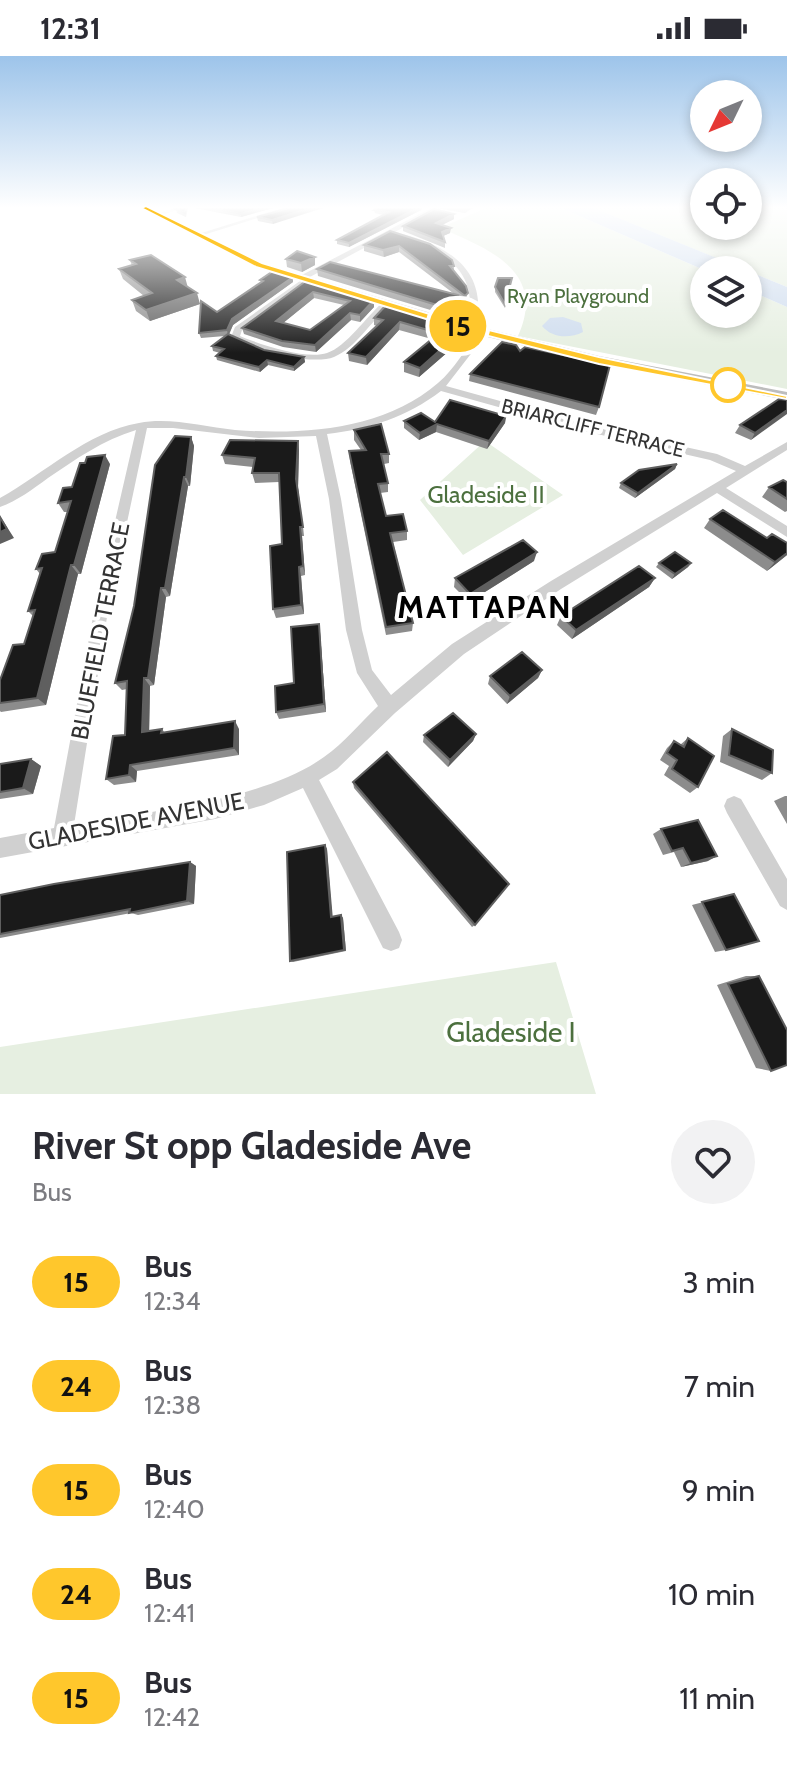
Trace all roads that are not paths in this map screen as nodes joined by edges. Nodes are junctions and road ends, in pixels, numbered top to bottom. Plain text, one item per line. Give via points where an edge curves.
1 (240, 256) edge
2 (344, 256) edge
3 (446, 256) edge
4 (303, 279) junction
5 (386, 304) junction
6 (453, 324) junction
7 (483, 333) junction
8 (439, 387) junction
9 (787, 396) edge
10 (142, 426) junction
11 (321, 432) junction
12 (787, 445) edge
13 (745, 470) junction
14 (716, 487) junction
15 (0, 503) edge
16 (787, 532) edge
17 (389, 707) junction
18 (307, 777) junction
19 (734, 806) dead end
20 (62, 836) junction
21 (0, 848) edge
22 (787, 899) edge
23 (391, 940) dead end

1 - 4 main road
2 - 4 street
3 - 6 street via 469,277 474,289 474,301
4 - 5 main road
4 - 5 street via 238,329 235,337 323,358 335,353
5 - 6 main road
6 - 7 main road
7 - 8 street
7 - 9 main road
8 - 11 street via 372,421
8 - 13 street, BRIARCLIFF TERRACE via 713,457
10 - 11 street via 270,436
10 - 15 street via 87,448
10 - 20 street, BLUEFIELD TERRACE via 100,617
11 - 17 street via 354,630 365,673
12 - 13 street, GLADESIDE AVENUE
13 - 14 street, GLADESIDE AVENUE
14 - 16 street
14 - 17 street, GLADESIDE AVENUE via 458,649
17 - 18 street, GLADESIDE AVENUE via 331,763
18 - 20 street, GLADESIDE AVENUE via 215,809
18 - 23 street
19 - 22 street
20 - 21 street, GLADESIDE AVENUE

